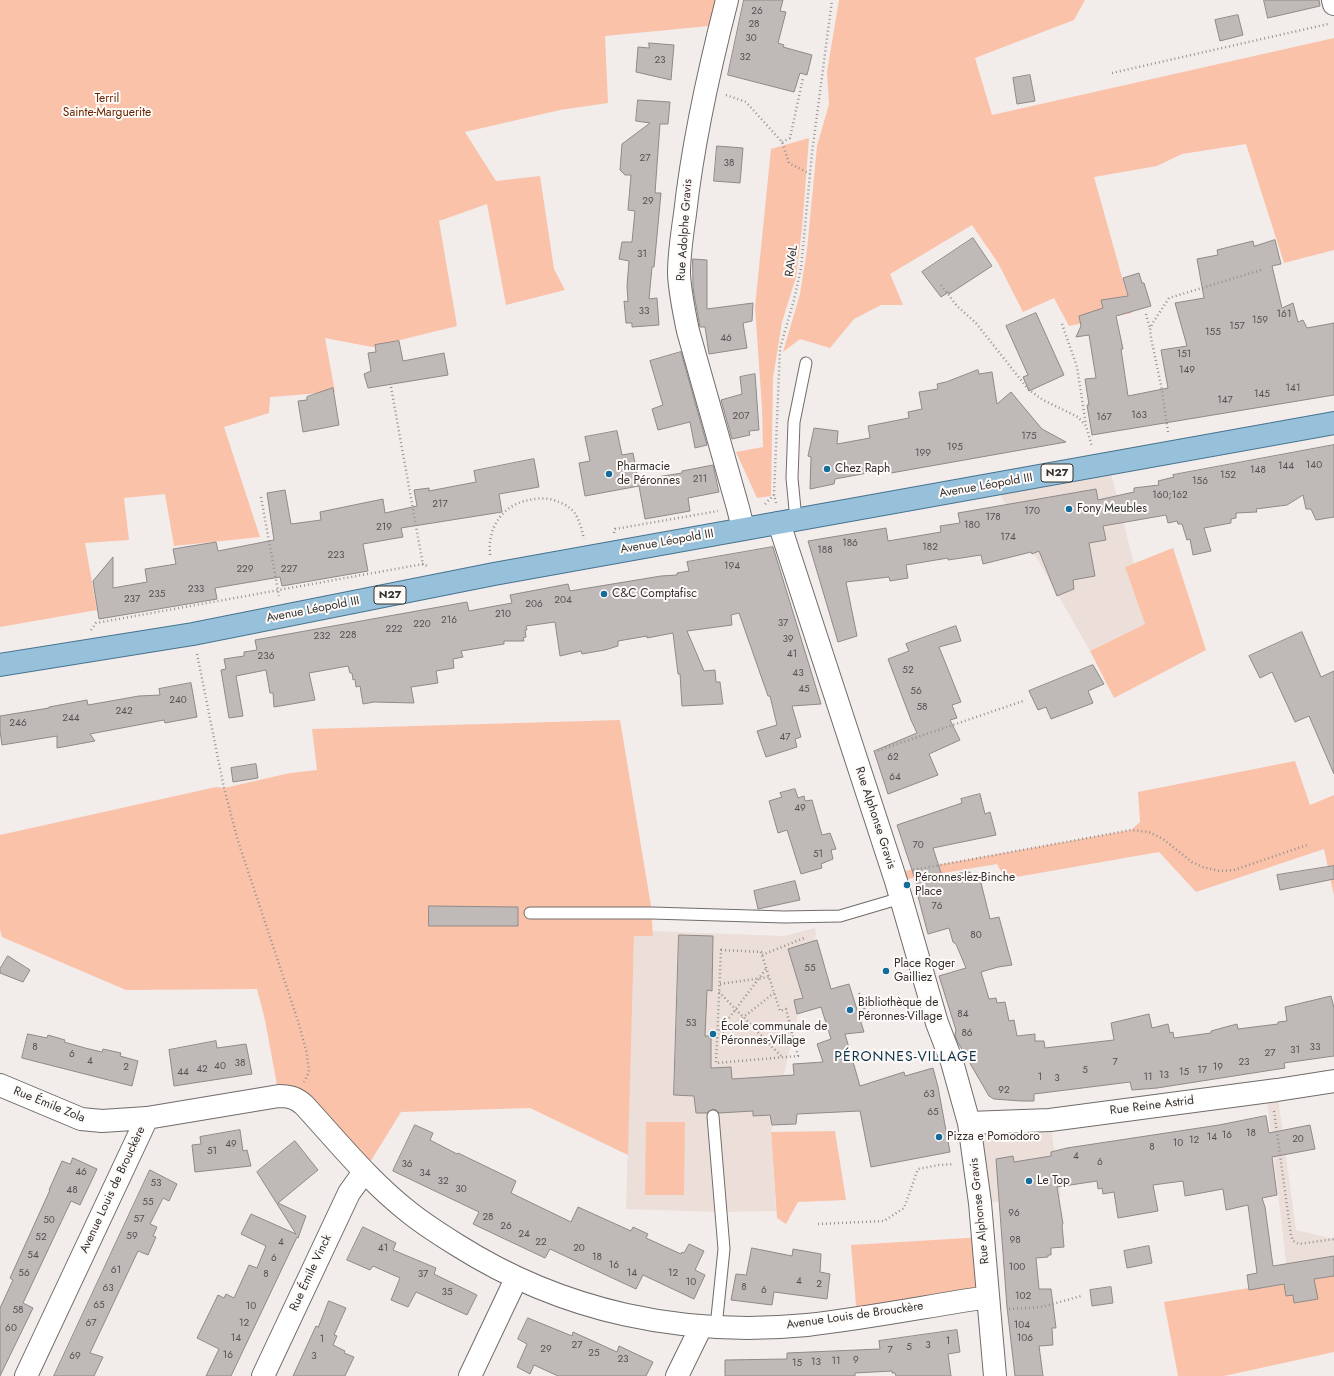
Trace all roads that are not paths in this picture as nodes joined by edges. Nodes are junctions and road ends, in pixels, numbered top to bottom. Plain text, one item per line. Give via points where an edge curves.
1 (727, 0) edge
2 (1333, 0) edge
3 (1334, 4) edge
4 (806, 363) dead end
5 (1334, 423) edge
6 (787, 521) junction
7 (743, 528) junction
8 (0, 665) edge
9 (901, 898) junction
10 (530, 913) dead end
11 (1334, 1081) edge
12 (0, 1085) edge
13 (714, 1116) dead end
14 (147, 1118) junction
15 (970, 1123) junction
16 (364, 1172) junction
17 (516, 1279) junction
18 (988, 1304) junction
19 (708, 1327) junction
20 (26, 1376) edge
21 (263, 1376) edge
22 (470, 1376) edge
23 (677, 1376) edge
24 (995, 1376) edge

1 - 7 street, Rue Adolphe Gravis via 689,170 679,274 688,331
2 - 3 street
4 - 6 lane via 794,422
5 - 6 main road, Avenue Léopold III / N27
6 - 7 main road, Avenue Léopold III / N27
6 - 9 street, Rue Alphonse Gravis via 856,758
7 - 8 main road, Avenue Léopold III / N27 via 193,634
9 - 10 lane via 840,916
9 - 15 street, Rue Alphonse Gravis via 937,1023 952,1062
11 - 15 street, Rue Reine Astrid via 1050,1120
12 - 14 street, Rue Émile Zola via 81,1119 102,1121
13 - 19 lane via 724,1249
14 - 16 street, Avenue Louis de Brouckère via 289,1096 304,1105
14 - 20 street, Avenue Louis de Brouckère
15 - 18 street, Rue Alphonse Gravis
16 - 17 street, Avenue Louis de Brouckère via 427,1226
16 - 21 street, Rue Émile Vinck via 349,1193
17 - 19 street, Avenue Louis de Brouckère via 558,1295 625,1315
17 - 22 street
18 - 19 street, Avenue Louis de Brouckère via 806,1325
18 - 24 street, Rue Alphonse Gravis
19 - 23 street

